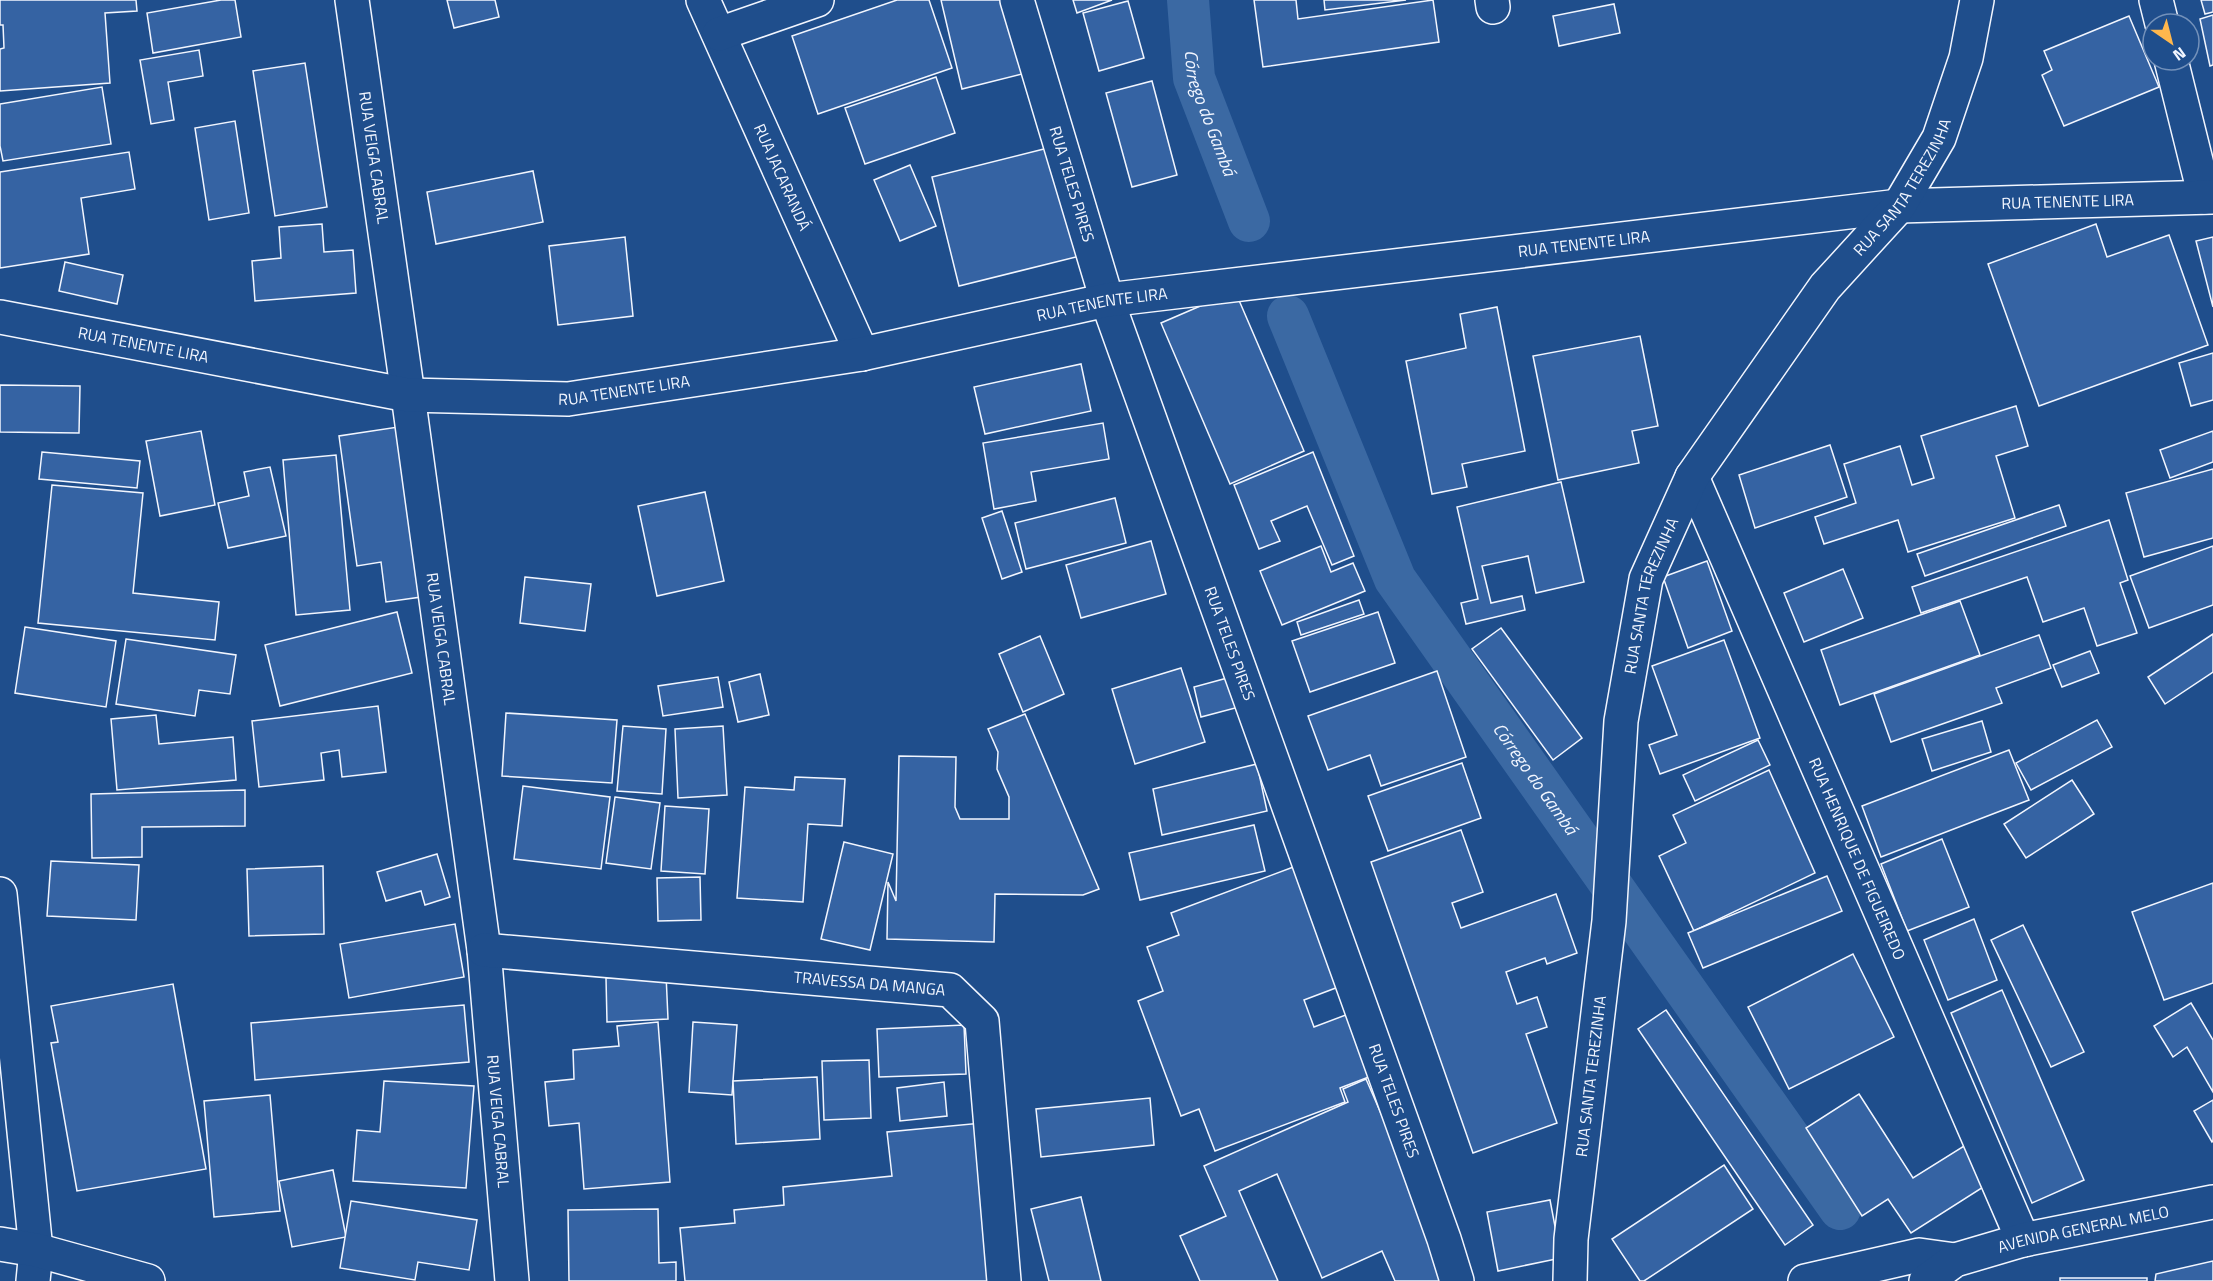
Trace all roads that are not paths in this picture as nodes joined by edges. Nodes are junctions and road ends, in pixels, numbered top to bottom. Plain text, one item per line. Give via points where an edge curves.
1 (352, 0) edge
2 (703, 0) edge
3 (817, 0) edge
4 (1017, 0) edge
5 (1977, 0) edge
6 (719, 34) junction
7 (2174, 72) edge
8 (2209, 197) edge
9 (1899, 206) junction
10 (1107, 300) junction
11 (0, 317) edge
12 (862, 354) junction
13 (408, 395) junction
14 (1692, 477) junction
15 (0, 894) edge
16 (484, 950) junction
17 (2213, 1202) edge
18 (2023, 1240) junction
19 (0, 1244) edge
20 (34, 1266) edge
21 (1921, 1272) edge
22 (1820, 1279) edge
23 (148, 1281) edge
24 (512, 1281) edge
25 (1004, 1281) edge
26 (1457, 1281) edge
27 (1570, 1281) edge

1 - 13 street, RUA VEIGA CABRAL
2 - 6 street, RUA JACARANDÁ
3 - 6 street
4 - 10 street, RUA TELES PIRES
5 - 9 street, RUA SANTA TEREZINHA via 1966,58 1939,138
6 - 12 street, RUA JACARANDÁ
7 - 8 street
8 - 9 street, RUA TENENTE LIRA
9 - 10 street, RUA TENENTE LIRA
9 - 14 street, RUA SANTA TEREZINHA via 1825,288
10 - 12 street, RUA TENENTE LIRA
10 - 26 street, RUA TELES PIRES
11 - 13 street, RUA TENENTE LIRA
12 - 13 street, RUA TENENTE LIRA via 568,399
13 - 16 street, RUA VEIGA CABRAL
14 - 18 street, RUA HENRIQUE DE FIGUEIREDO
14 - 27 street, RUA SANTA TEREZINHA via 1646,579 1621,721 1609,921 1571,1239
15 - 20 street
16 - 24 street, RUA VEIGA CABRAL
16 - 25 street, TRAVESSA DA MANGA via 950,990 982,1021
17 - 18 street, AVENIDA GENERAL MELO
18 - 21 street, AVENIDA GENERAL MELO
19 - 20 street
20 - 23 street
21 - 22 street, AVENIDA GENERAL MELO

